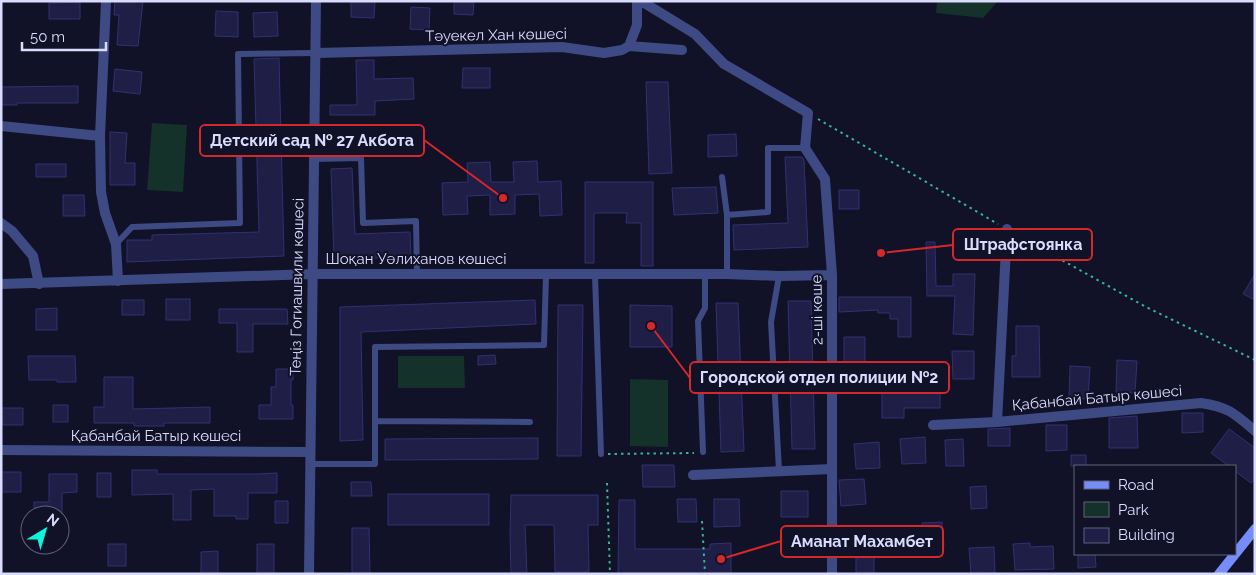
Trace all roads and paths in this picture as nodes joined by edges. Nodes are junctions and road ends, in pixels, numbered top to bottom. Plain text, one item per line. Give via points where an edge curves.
1 (106, 1) edge
2 (316, 1) edge
3 (637, 1) edge
4 (641, 1) edge
5 (628, 46) junction
6 (682, 50) dead end
7 (316, 54) junction
8 (808, 113) junction
9 (1, 126) edge
10 (100, 136) junction
11 (805, 148) junction
12 (314, 159) junction
13 (722, 176) dead end
14 (727, 215) junction
15 (1, 223) edge
16 (1007, 229) junction
17 (116, 244) junction
18 (313, 274) junction
19 (417, 274) junction
20 (546, 274) junction
21 (727, 274) junction
22 (595, 275) junction
23 (705, 275) junction
24 (832, 275) junction
25 (779, 276) junction
26 (118, 282) junction
27 (1, 284) edge
28 (39, 284) junction
29 (1255, 360) edge
30 (375, 421) junction
31 (530, 422) dead end
32 (997, 422) junction
33 (933, 425) dead end
34 (1255, 431) edge
35 (1, 450) edge
36 (310, 452) junction
37 (703, 452) joint
38 (601, 454) joint
39 (310, 464) junction
40 (832, 469) junction
41 (779, 471) junction
42 (693, 475) dead end
43 (607, 483) dead end
44 (702, 521) dead end
45 (1255, 529) edge
46 (1236, 553) edge
47 (1234, 555) edge
48 (1220, 573) edge
49 (309, 574) edge
50 (610, 574) edge
51 (705, 574) edge
52 (832, 574) edge

1 - 10 street
2 - 7 street, Теңіз Гогиашвили көшесі
3 - 5 street via 637,26
4 - 8 street via 694,34 724,64
5 - 6 street
5 - 7 street, Тәуекел Хан көшесі via 604,53 562,48
7 - 12 street, Теңіз Гогиашвили көшесі
7 - 17 lane via 238,54 240,223 132,228
8 - 11 street
8 - 16 path
9 - 10 street
10 - 17 street via 101,192
11 - 14 lane via 768,148 768,212
11 - 24 street, 2-ші көше via 825,179
12 - 18 street, Теңіз Гогиашвили көшесі
12 - 19 lane via 361,158 363,223 416,221
13 - 14 lane
14 - 21 lane
15 - 28 street via 33,256
16 - 29 path via 1146,307
16 - 32 street
17 - 26 street
18 - 19 street, Шоқан Уәлиханов көшесі
18 - 26 street, Шоқан Уәлиханов көшесі
18 - 36 street, Теңіз Гогиашвили көшесі
19 - 20 street, Шоқан Уәлиханов көшесі
20 - 22 street, Шоқан Уәлиханов көшесі
20 - 30 lane via 544,345 375,347
21 - 23 street, Шоқан Уәлиханов көшесі
21 - 25 street, Шоқан Уәлиханов көшесі
22 - 23 street, Шоқан Уәлиханов көшесі
22 - 38 lane
23 - 37 lane via 705,308 698,321
24 - 25 street, Шоқан Уәлиханов көшесі
24 - 40 street, 2-ші көше
25 - 41 lane via 771,322
26 - 28 street, Шоқан Уәлиханов көшесі
27 - 28 street, Шоқан Уәлиханов көшесі
30 - 31 lane
30 - 39 lane via 375,464
32 - 33 street, Қабанбай Батыр көшесі
32 - 34 street, Қабанбай Батыр көшесі via 1201,403 1220,406
35 - 36 street, Қабанбай Батыр көшесі
36 - 39 street, Теңіз Гогиашвили көшесі
37 - 38 path
39 - 49 street, Теңіз Гогиашвили көшесі
40 - 41 street
40 - 52 street, 2-ші көше
41 - 42 street
43 - 50 path
44 - 51 path
45 - 46 main road
47 - 48 main road

